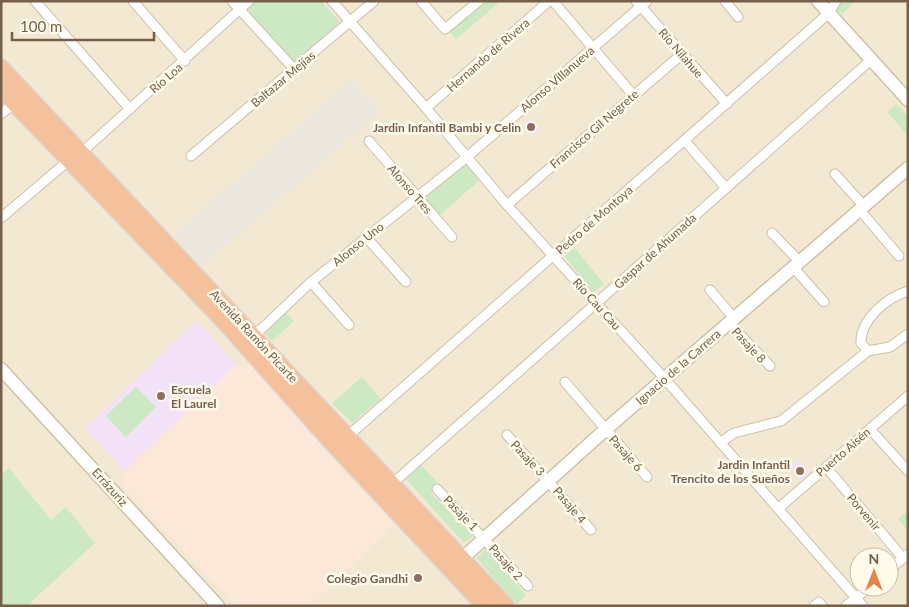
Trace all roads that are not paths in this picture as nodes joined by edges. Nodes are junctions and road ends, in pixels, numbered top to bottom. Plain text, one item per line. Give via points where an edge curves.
1 (35, 1) edge
2 (133, 1) edge
3 (232, 1) edge
4 (249, 1) edge
5 (332, 1) edge
6 (374, 1) edge
7 (421, 1) edge
8 (480, 1) edge
9 (551, 1) edge
10 (724, 1) edge
11 (836, 1) edge
12 (820, 2) edge
13 (641, 3) edge
14 (239, 10) junction
15 (829, 13) junction
16 (738, 17) dead end
17 (350, 21) junction
18 (593, 48) junction
19 (682, 54) junction
20 (872, 59) junction
21 (185, 61) junction
22 (1, 68) edge
23 (294, 69) junction
24 (1, 89) edge
25 (634, 96) junction
26 (908, 100) edge
27 (14, 103) junction
28 (726, 104) junction
29 (426, 108) junction
30 (130, 109) junction
31 (1, 114) edge
32 (369, 141) dead end
33 (685, 141) junction
34 (191, 156) dead end
35 (74, 157) junction
36 (466, 157) junction
37 (908, 168) edge
38 (834, 174) dead end
39 (726, 188) junction
40 (416, 196) junction
41 (507, 205) junction
42 (861, 207) junction
43 (1, 218) edge
44 (772, 233) dead end
45 (366, 237) junction
46 (452, 237) dead end
47 (553, 256) junction
48 (899, 256) dead end
49 (796, 264) junction
50 (311, 282) junction
51 (406, 282) dead end
52 (710, 290) dead end
53 (908, 291) edge
54 (824, 302) dead end
55 (596, 304) junction
56 (732, 320) junction
57 (349, 325) dead end
58 (908, 334) edge
59 (254, 336) junction
60 (868, 351) junction
61 (770, 366) dead end
62 (1, 369) edge
63 (665, 379) junction
64 (565, 382) dead end
65 (908, 396) edge
66 (870, 428) junction
67 (605, 430) junction
68 (507, 435) dead end
69 (348, 436) junction
70 (720, 443) junction
71 (826, 466) junction
72 (908, 471) edge
73 (647, 477) dead end
74 (366, 478) junction
75 (548, 480) junction
76 (393, 483) junction
77 (437, 488) dead end
78 (779, 508) junction
79 (590, 530) dead end
80 (484, 538) junction
81 (905, 556) edge
82 (456, 563) junction
83 (528, 586) dead end
84 (856, 598) junction
85 (218, 606) edge
86 (485, 606) edge
87 (506, 606) edge
88 (814, 606) edge
89 (822, 606) edge
90 (846, 606) edge
91 (864, 606) edge

1 - 30 street
2 - 21 street
3 - 14 street
4 - 14 street, Río Loa
5 - 17 street, Río Cau Cau
6 - 17 street, Baltazar Mejías
7 - 8 street via 445,29
9 - 18 street
9 - 29 street, Hernando de Rivera
10 - 16 street
11 - 15 street, Pedro de Montoya
12 - 15 street
13 - 18 street, Alonso Villanueva
13 - 19 street, Río Nilahue
14 - 21 street, Río Loa
14 - 23 street
15 - 20 street
15 - 28 street, Pedro de Montoya
17 - 23 street, Baltazar Mejías
17 - 29 street, Río Cau Cau
18 - 25 street
18 - 36 street, Alonso Villanueva
19 - 25 street, Francisco Gil Negrete
19 - 28 street, Río Nilahue
20 - 26 street
20 - 39 street, Gaspar de Ahumada
21 - 30 street, Río Loa
22 - 35 highway, Avenida Ramón Picarte
23 - 34 street, Baltazar Mejías
24 - 27 highway, Avenida Ramón Picarte
25 - 41 street, Francisco Gil Negrete
27 - 31 street
27 - 35 highway, Avenida Ramón Picarte
28 - 33 street, Pedro de Montoya
29 - 36 street, Río Cau Cau
30 - 35 street, Río Loa
32 - 40 street, Alonso Tres
33 - 39 street
33 - 47 street, Pedro de Montoya
35 - 43 street, Río Loa
35 - 59 highway, Avenida Ramón Picarte
35 - 74 highway, Avenida Ramón Picarte
36 - 40 street, Alonso Uno
36 - 41 street, Río Cau Cau
37 - 42 street, Ignacio de la Carrera
38 - 42 street
39 - 55 street, Gaspar de Ahumada
40 - 45 street, Alonso Uno
40 - 46 street, Alonso Tres
41 - 47 street, Río Cau Cau
42 - 48 street
42 - 49 street, Ignacio de la Carrera
44 - 49 street
45 - 50 street, Alonso Uno
45 - 51 street
47 - 55 street, Río Cau Cau
47 - 69 street, Pedro de Montoya
49 - 54 street
49 - 56 street, Ignacio de la Carrera
50 - 57 street
50 - 59 street, Alonso Uno
52 - 56 street, Pasaje 8
53 - 60 street via 894,296 864,327 862,343
55 - 63 street, Río Cau Cau
55 - 76 street, Gaspar de Ahumada
56 - 61 street, Pasaje 8
56 - 63 street, Ignacio de la Carrera
58 - 60 street via 890,346
59 - 69 highway, Avenida Ramón Picarte
60 - 70 street via 781,421 734,433
62 - 85 street, Errázuriz
63 - 67 street, Ignacio de la Carrera
63 - 70 street, Río Cau Cau
64 - 67 street, Pasaje 6
65 - 66 street, Puerto Aisén
66 - 71 street, Puerto Aisén
66 - 72 street
67 - 73 street, Pasaje 6
67 - 75 street, Ignacio de la Carrera
68 - 75 street, Pasaje 3
69 - 76 highway, Avenida Ramón Picarte
70 - 78 street, Río Cau Cau
71 - 78 street, Puerto Aisén
71 - 81 street, Porvenir
74 - 76 highway via 381,485
74 - 82 highway, Avenida Ramón Picarte
75 - 79 street, Pasaje 4
75 - 80 street, Ignacio de la Carrera
76 - 82 highway, Avenida Ramón Picarte
77 - 80 street, Pasaje 1
78 - 84 street, Río Cau Cau
80 - 82 street, Ignacio de la Carrera
80 - 83 street, Pasaje 2
82 - 86 highway, Avenida Ramón Picarte
82 - 87 highway, Avenida Ramón Picarte
84 - 90 street
84 - 91 street, Río Cau Cau
88 - 89 street via 819,602

